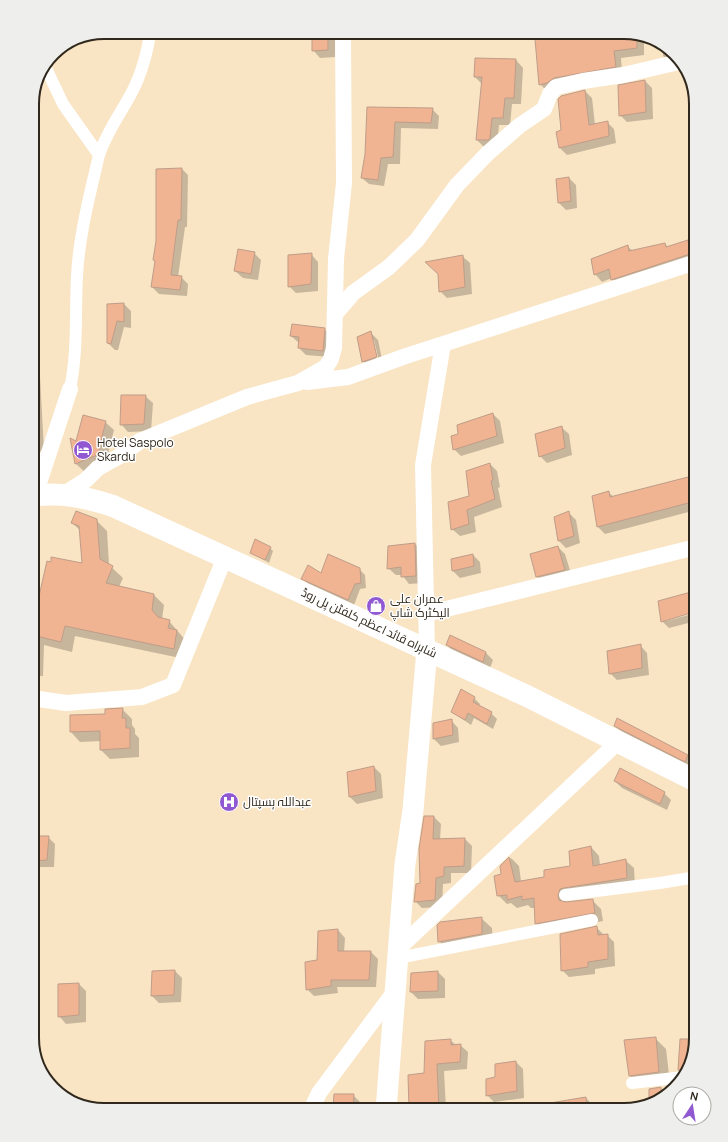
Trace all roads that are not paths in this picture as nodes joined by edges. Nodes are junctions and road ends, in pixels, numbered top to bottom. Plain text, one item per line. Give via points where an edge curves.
1 (149, 39) edge
2 (343, 39) edge
3 (675, 63) edge
4 (48, 72) edge
5 (99, 155) junction
6 (689, 264) edge
7 (336, 313) junction
8 (443, 344) junction
9 (298, 383) junction
10 (70, 389) joint
11 (39, 480) edge
12 (64, 494) junction
13 (39, 495) edge
14 (689, 549) edge
15 (225, 557) junction
16 (426, 614) junction
17 (427, 650) junction
18 (39, 699) edge
19 (618, 742) junction
20 (689, 778) edge
21 (689, 878) edge
22 (565, 895) dead end
23 (592, 920) dead end
24 (398, 953) junction
25 (395, 991) junction
26 (676, 1078) edge
27 (632, 1083) dead end
28 (314, 1103) edge
29 (387, 1103) edge

1 - 5 street via 133,91 104,138
2 - 7 street via 344,184 336,259
3 - 7 street via 556,87 544,109 519,126 488,153 457,185 417,240 389,267 353,293
4 - 5 street via 63,104
5 - 10 street via 87,209 77,275 77,327
6 - 8 street
7 - 9 street via 331,359 326,367
8 - 9 street via 348,377
8 - 16 street via 423,465
9 - 12 street via 247,397 140,441
10 - 11 street
12 - 13 highway, شاہراہ قائد اعظم کلفٹن پل روڈ
12 - 15 highway, شاہراہ قائد اعظم کلفٹن پل روڈ via 113,506
14 - 16 street
15 - 17 highway, شاہراہ قائد اعظم کلفٹن پل روڈ
15 - 18 street via 173,685 142,697 66,703
16 - 17 street
17 - 19 highway, شاہراہ قائد اعظم کلفٹن پل روڈ
17 - 24 street
19 - 20 highway, شاہراہ قائد اعظم کلفٹن پل روڈ
19 - 24 street
21 - 22 street
23 - 24 street
24 - 25 street
25 - 28 street via 319,1093
25 - 29 street
26 - 27 street

